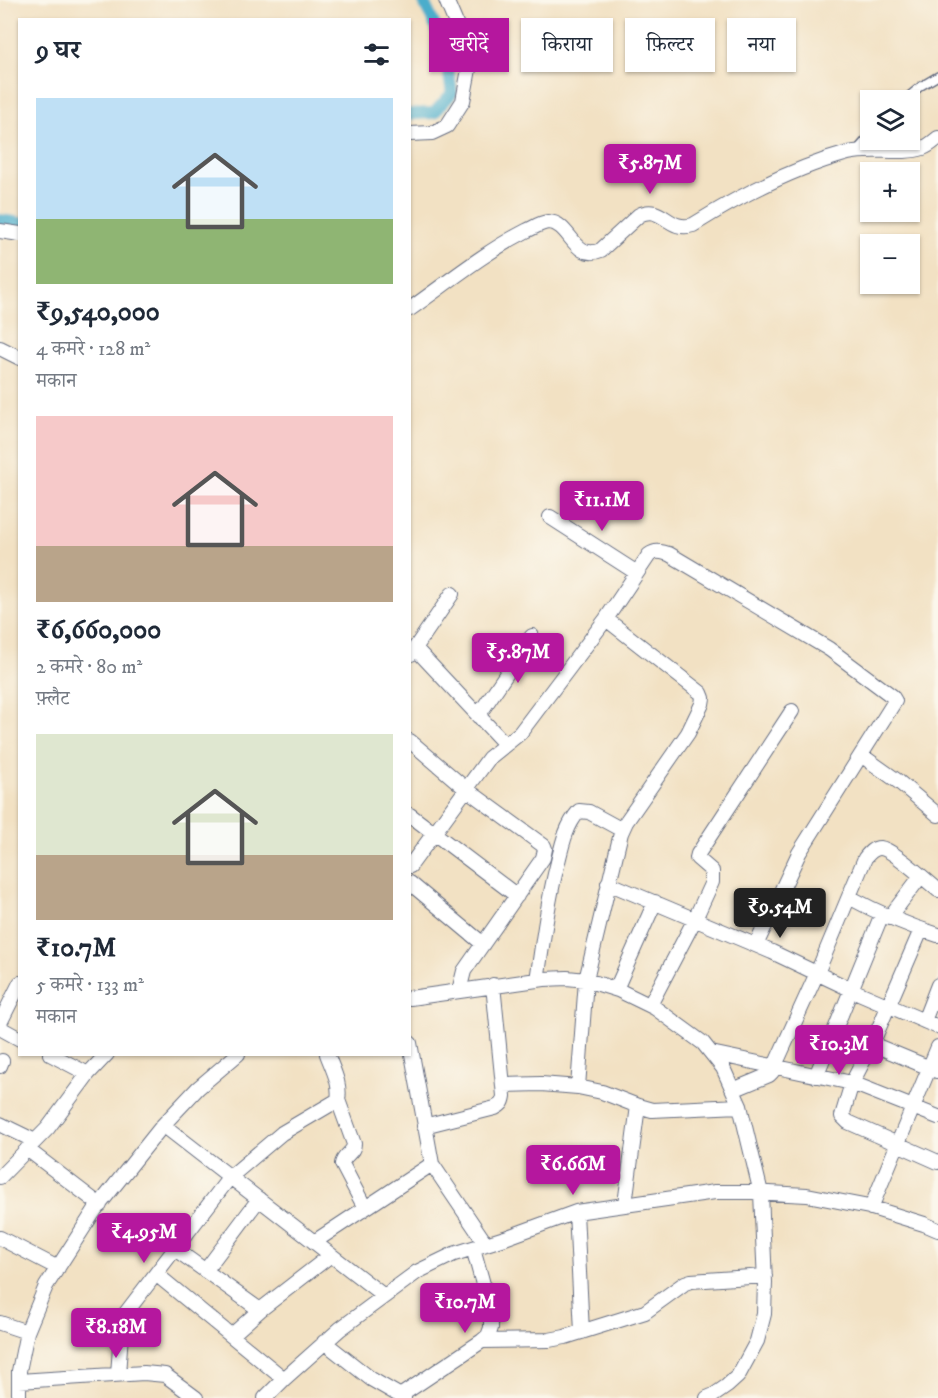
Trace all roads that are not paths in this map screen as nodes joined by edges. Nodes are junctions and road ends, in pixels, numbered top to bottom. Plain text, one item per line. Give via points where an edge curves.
1 (446, 0) edge
2 (938, 76) edge
3 (916, 90) edge
4 (411, 134) edge
5 (938, 138) edge
6 (860, 147) edge
7 (857, 151) junction
8 (0, 231) edge
9 (18, 234) edge
10 (411, 308) edge
11 (0, 348) edge
12 (18, 357) edge
13 (550, 517) dead end
14 (637, 573) junction
15 (452, 594) dead end
16 (606, 620) junction
17 (532, 636) dead end
18 (412, 652) edge
19 (792, 711) dead end
20 (478, 716) junction
21 (411, 742) edge
22 (505, 744) junction
23 (861, 755) junction
24 (466, 789) junction
25 (938, 815) edge
26 (411, 816) edge
27 (622, 830) junction
28 (433, 833) junction
29 (562, 844) junction
30 (545, 849) junction
31 (411, 865) edge
32 (921, 876) junction
33 (608, 883) junction
34 (411, 884) edge
35 (938, 890) edge
36 (517, 896) junction
37 (849, 897) junction
38 (655, 902) junction
39 (885, 916) junction
40 (695, 919) junction
41 (921, 930) junction
42 (938, 935) edge
43 (483, 944) junction
44 (756, 945) junction
45 (817, 973) junction
46 (537, 980) junction
47 (586, 980) junction
48 (493, 985) junction
49 (18, 986) edge
50 (938, 986) edge
51 (616, 989) junction
52 (852, 990) junction
53 (459, 991) junction
54 (411, 998) edge
55 (650, 1005) junction
56 (888, 1007) junction
57 (924, 1021) junction
58 (0, 1023) edge
59 (938, 1027) edge
60 (0, 1028) edge
61 (18, 1038) edge
62 (872, 1044) junction
63 (938, 1047) edge
64 (411, 1049) edge
65 (711, 1053) junction
66 (54, 1056) edge
67 (105, 1056) edge
68 (235, 1056) edge
69 (328, 1056) edge
70 (775, 1067) junction
71 (934, 1069) edge
72 (88, 1074) junction
73 (816, 1076) junction
74 (852, 1083) junction
75 (503, 1085) junction
76 (578, 1087) junction
77 (733, 1090) junction
78 (338, 1100) junction
79 (638, 1106) junction
80 (913, 1106) junction
81 (740, 1107) junction
82 (938, 1117) edge
83 (0, 1124) edge
84 (163, 1125) junction
85 (424, 1126) junction
86 (898, 1143) junction
87 (31, 1145) junction
88 (938, 1162) edge
89 (432, 1164) junction
90 (0, 1177) edge
91 (231, 1177) junction
92 (761, 1192) junction
93 (259, 1199) junction
94 (100, 1204) junction
95 (625, 1204) junction
96 (365, 1208) junction
97 (871, 1208) junction
98 (576, 1212) junction
99 (936, 1225) edge
100 (0, 1238) edge
101 (315, 1242) junction
102 (480, 1246) junction
103 (175, 1249) junction
104 (331, 1255) junction
105 (58, 1269) junction
106 (205, 1271) junction
107 (156, 1274) junction
108 (765, 1276) junction
109 (384, 1296) junction
110 (260, 1310) junction
111 (0, 1323) edge
112 (27, 1332) junction
113 (582, 1332) junction
114 (232, 1335) junction
115 (482, 1341) junction
116 (324, 1342) junction
117 (118, 1374) junction
118 (284, 1379) junction
119 (19, 1381) junction
120 (402, 1397) edge
121 (19, 1398) edge
122 (196, 1398) edge
123 (265, 1398) edge
124 (707, 1398) edge

1 - 4 street via 466,47 469,69 463,101 447,126 432,133
2 - 3 lane
5 - 7 street via 914,150
6 - 7 lane
7 - 10 street via 776,180 687,227 675,225 657,212 645,212 594,253 584,251 556,224 542,223 507,241
8 - 9 street
11 - 12 street
13 - 14 street
14 - 16 street
14 - 23 street via 653,552 669,554 820,643 892,696 894,704
15 - 18 street
16 - 22 street via 520,733
16 - 27 street via 703,698 688,733
17 - 20 street
18 - 20 street
19 - 40 street via 698,854 713,878
20 - 22 street
21 - 24 street
22 - 24 street
23 - 25 street
23 - 44 street via 799,853
24 - 28 street
24 - 30 street
26 - 28 street
27 - 29 street via 589,812 579,811
27 - 33 street
28 - 31 street
28 - 36 street
29 - 30 street
29 - 46 street via 549,898
30 - 36 street
32 - 35 street
32 - 37 street via 891,852 879,848 865,858
32 - 39 street
33 - 38 street
33 - 47 street
34 - 43 street
36 - 43 street
37 - 39 street
37 - 45 street
38 - 40 street
38 - 51 street
39 - 41 street
39 - 52 street
40 - 44 street
40 - 55 street
41 - 42 street
41 - 56 street
43 - 53 street via 464,971
44 - 45 street
45 - 52 street
45 - 70 street
46 - 47 street
46 - 48 street
47 - 51 street
47 - 76 street
48 - 53 street
48 - 75 street
49 - 58 street
50 - 57 street
51 - 55 street
52 - 56 street
52 - 73 street
53 - 54 street
55 - 65 street via 703,1042
56 - 57 street
56 - 62 street
57 - 59 street
60 - 61 street
62 - 71 street
62 - 74 street
63 - 71 street
64 - 85 street
65 - 70 street
65 - 77 street
66 - 72 street
67 - 72 street
68 - 84 street
69 - 78 street via 339,1084
70 - 73 street
70 - 77 street via 769,1075
71 - 80 street
72 - 87 street
73 - 74 street
74 - 80 street
74 - 86 street via 843,1118
75 - 76 street
75 - 85 street via 500,1106
76 - 79 street
77 - 81 street
78 - 91 street via 282,1133
78 - 96 street via 354,1144 342,1166
79 - 81 street via 652,1110
79 - 95 street
80 - 82 street
80 - 86 street
81 - 92 street
83 - 87 street
84 - 91 street
84 - 94 street
85 - 89 street
86 - 88 street
86 - 97 street
87 - 90 street
87 - 94 street
89 - 96 street
89 - 102 street
91 - 93 street
91 - 103 street
92 - 95 street via 715,1192
92 - 97 street via 807,1195
92 - 108 street
93 - 101 street
93 - 106 street
94 - 105 street
95 - 98 street
96 - 101 street
97 - 99 street
98 - 102 street
98 - 113 street
100 - 105 street
101 - 104 street
102 - 109 street via 417,1272
102 - 115 street via 491,1312 491,1328
103 - 106 street
103 - 107 street
104 - 109 street
104 - 110 street
105 - 112 street via 46,1286
106 - 110 street
107 - 114 street
107 - 117 street via 123,1317
108 - 113 street via 691,1281 645,1312
108 - 124 street via 764,1314 757,1341 738,1376
109 - 116 street
110 - 114 street
111 - 112 street
112 - 119 street
113 - 115 street via 549,1340
114 - 118 street
115 - 120 street
116 - 118 street
116 - 120 street via 371,1379
117 - 119 street
117 - 122 street via 165,1375
118 - 123 street
119 - 121 street

